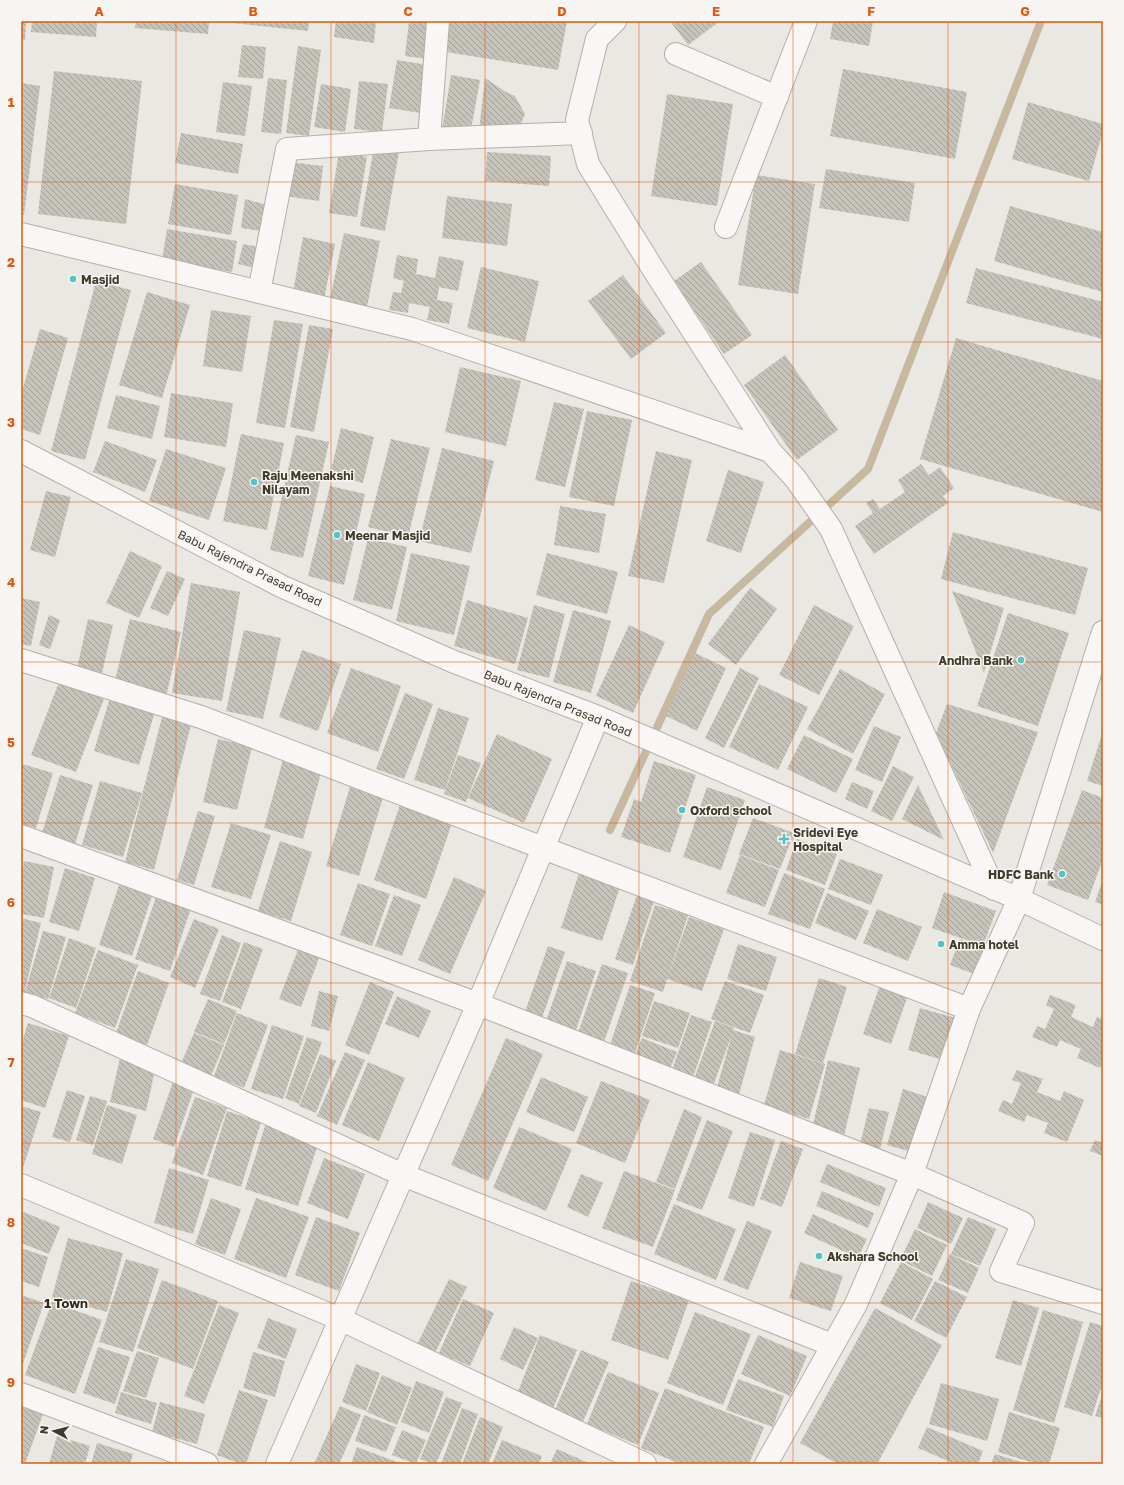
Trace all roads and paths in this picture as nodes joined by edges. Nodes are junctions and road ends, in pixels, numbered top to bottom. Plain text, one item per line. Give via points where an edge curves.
1 (438, 21) edge
2 (615, 21) edge
3 (806, 21) edge
4 (676, 54) dead end
5 (777, 97) junction
6 (581, 133) junction
7 (429, 139) junction
8 (726, 228) dead end
9 (21, 234) edge
10 (259, 292) junction
11 (21, 451) edge
12 (770, 451) junction
13 (1103, 632) edge
14 (21, 660) edge
15 (598, 718) junction
16 (21, 836) edge
17 (542, 848) junction
18 (994, 889) junction
19 (1019, 899) junction
20 (1103, 939) edge
21 (21, 1003) edge
22 (478, 1004) junction
23 (969, 1009) junction
24 (912, 1174) junction
25 (403, 1175) junction
26 (21, 1185) edge
27 (1103, 1303) edge
28 (340, 1319) junction
29 (832, 1345) junction
30 (21, 1394) edge
31 (207, 1464) edge
32 (277, 1464) edge
33 (644, 1464) edge
34 (766, 1464) edge

1 - 7 street
2 - 6 street via 597,39 577,120
3 - 5 street
4 - 5 street
5 - 8 street
6 - 7 street
6 - 12 street via 588,164
7 - 10 street via 287,149
9 - 10 street
10 - 12 street via 412,330
11 - 15 street, Babu Rajendra Prasad Road via 283,587 452,661
12 - 18 street via 795,478 831,529
13 - 19 street
14 - 17 street via 201,717
15 - 17 street
15 - 18 street, Babu Rajendra Prasad Road
16 - 22 street
17 - 22 street
17 - 23 street
18 - 19 street, Babu Rajendra Prasad Road
19 - 20 street, Babu Rajendra Prasad Road
19 - 23 street
21 - 25 street
22 - 24 street
22 - 25 street
23 - 24 street
24 - 27 street via 1023,1223 1001,1271
24 - 29 street via 856,1304
25 - 28 street
25 - 29 street
26 - 28 street
28 - 32 street
28 - 33 street
29 - 34 street
30 - 31 street

